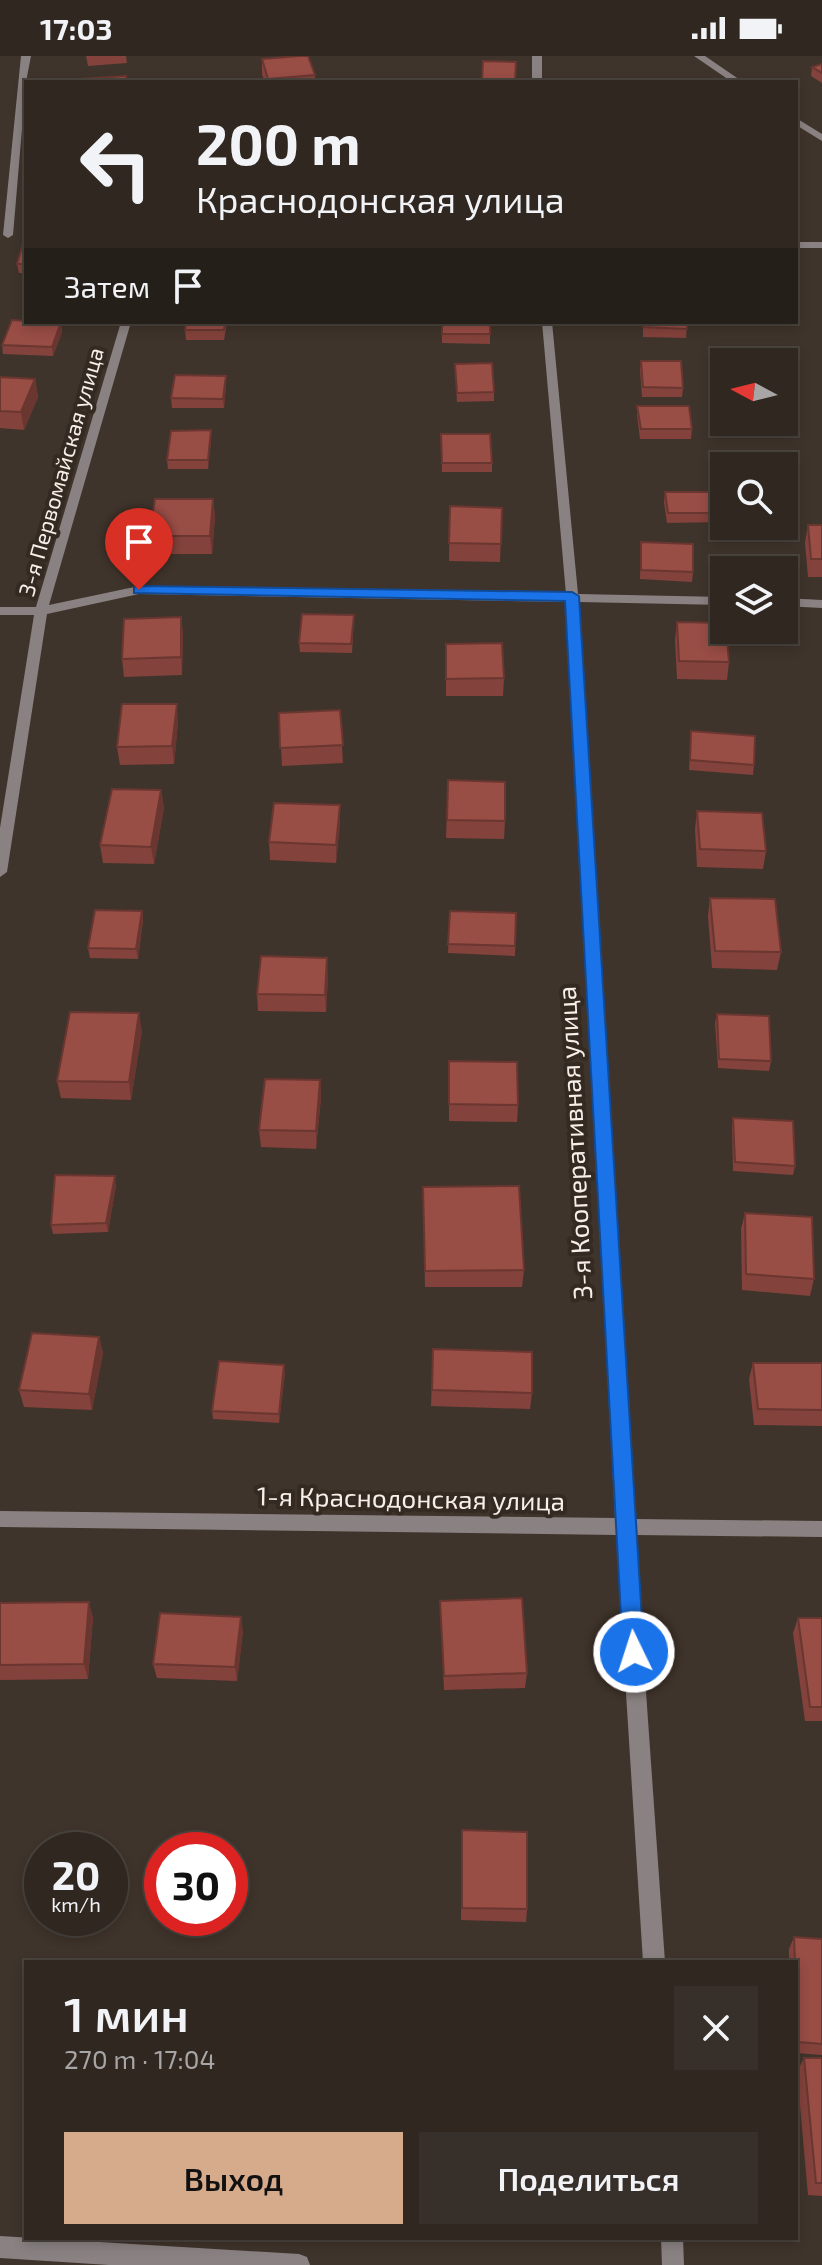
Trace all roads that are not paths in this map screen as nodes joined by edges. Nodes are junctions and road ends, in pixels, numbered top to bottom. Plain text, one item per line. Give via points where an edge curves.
1 (26, 56) edge
2 (537, 56) edge
3 (699, 56) edge
4 (537, 80) edge
5 (735, 80) edge
6 (798, 122) edge
7 (822, 138) edge
8 (9, 235) edge
9 (798, 245) edge
10 (822, 245) edge
11 (125, 324) edge
12 (547, 324) edge
13 (572, 596) junction
14 (710, 601) edge
15 (798, 603) edge
16 (822, 604) edge
17 (0, 611) edge
18 (41, 611) junction
19 (0, 872) edge
20 (0, 1519) edge
21 (625, 1528) junction
22 (822, 1529) edge
23 (654, 1960) edge
24 (672, 2240) edge
25 (0, 2247) edge
26 (299, 2265) edge
27 (673, 2265) edge

1 - 8 street
2 - 4 street
3 - 5 street
6 - 7 street
9 - 10 street
11 - 18 street, 3-я Первомайская улица
12 - 13 street, 3-я Кооперативная улица
13 - 14 street
13 - 18 street via 139,590
13 - 21 street, 3-я Кооперативная улица
15 - 16 street
17 - 18 street
18 - 19 street, 3-я Первомайская улица
20 - 21 street, 1-я Краснодонская улица
21 - 22 street, 1-я Краснодонская улица
21 - 23 street, 3-я Кооперативная улица
24 - 27 street
25 - 26 street

